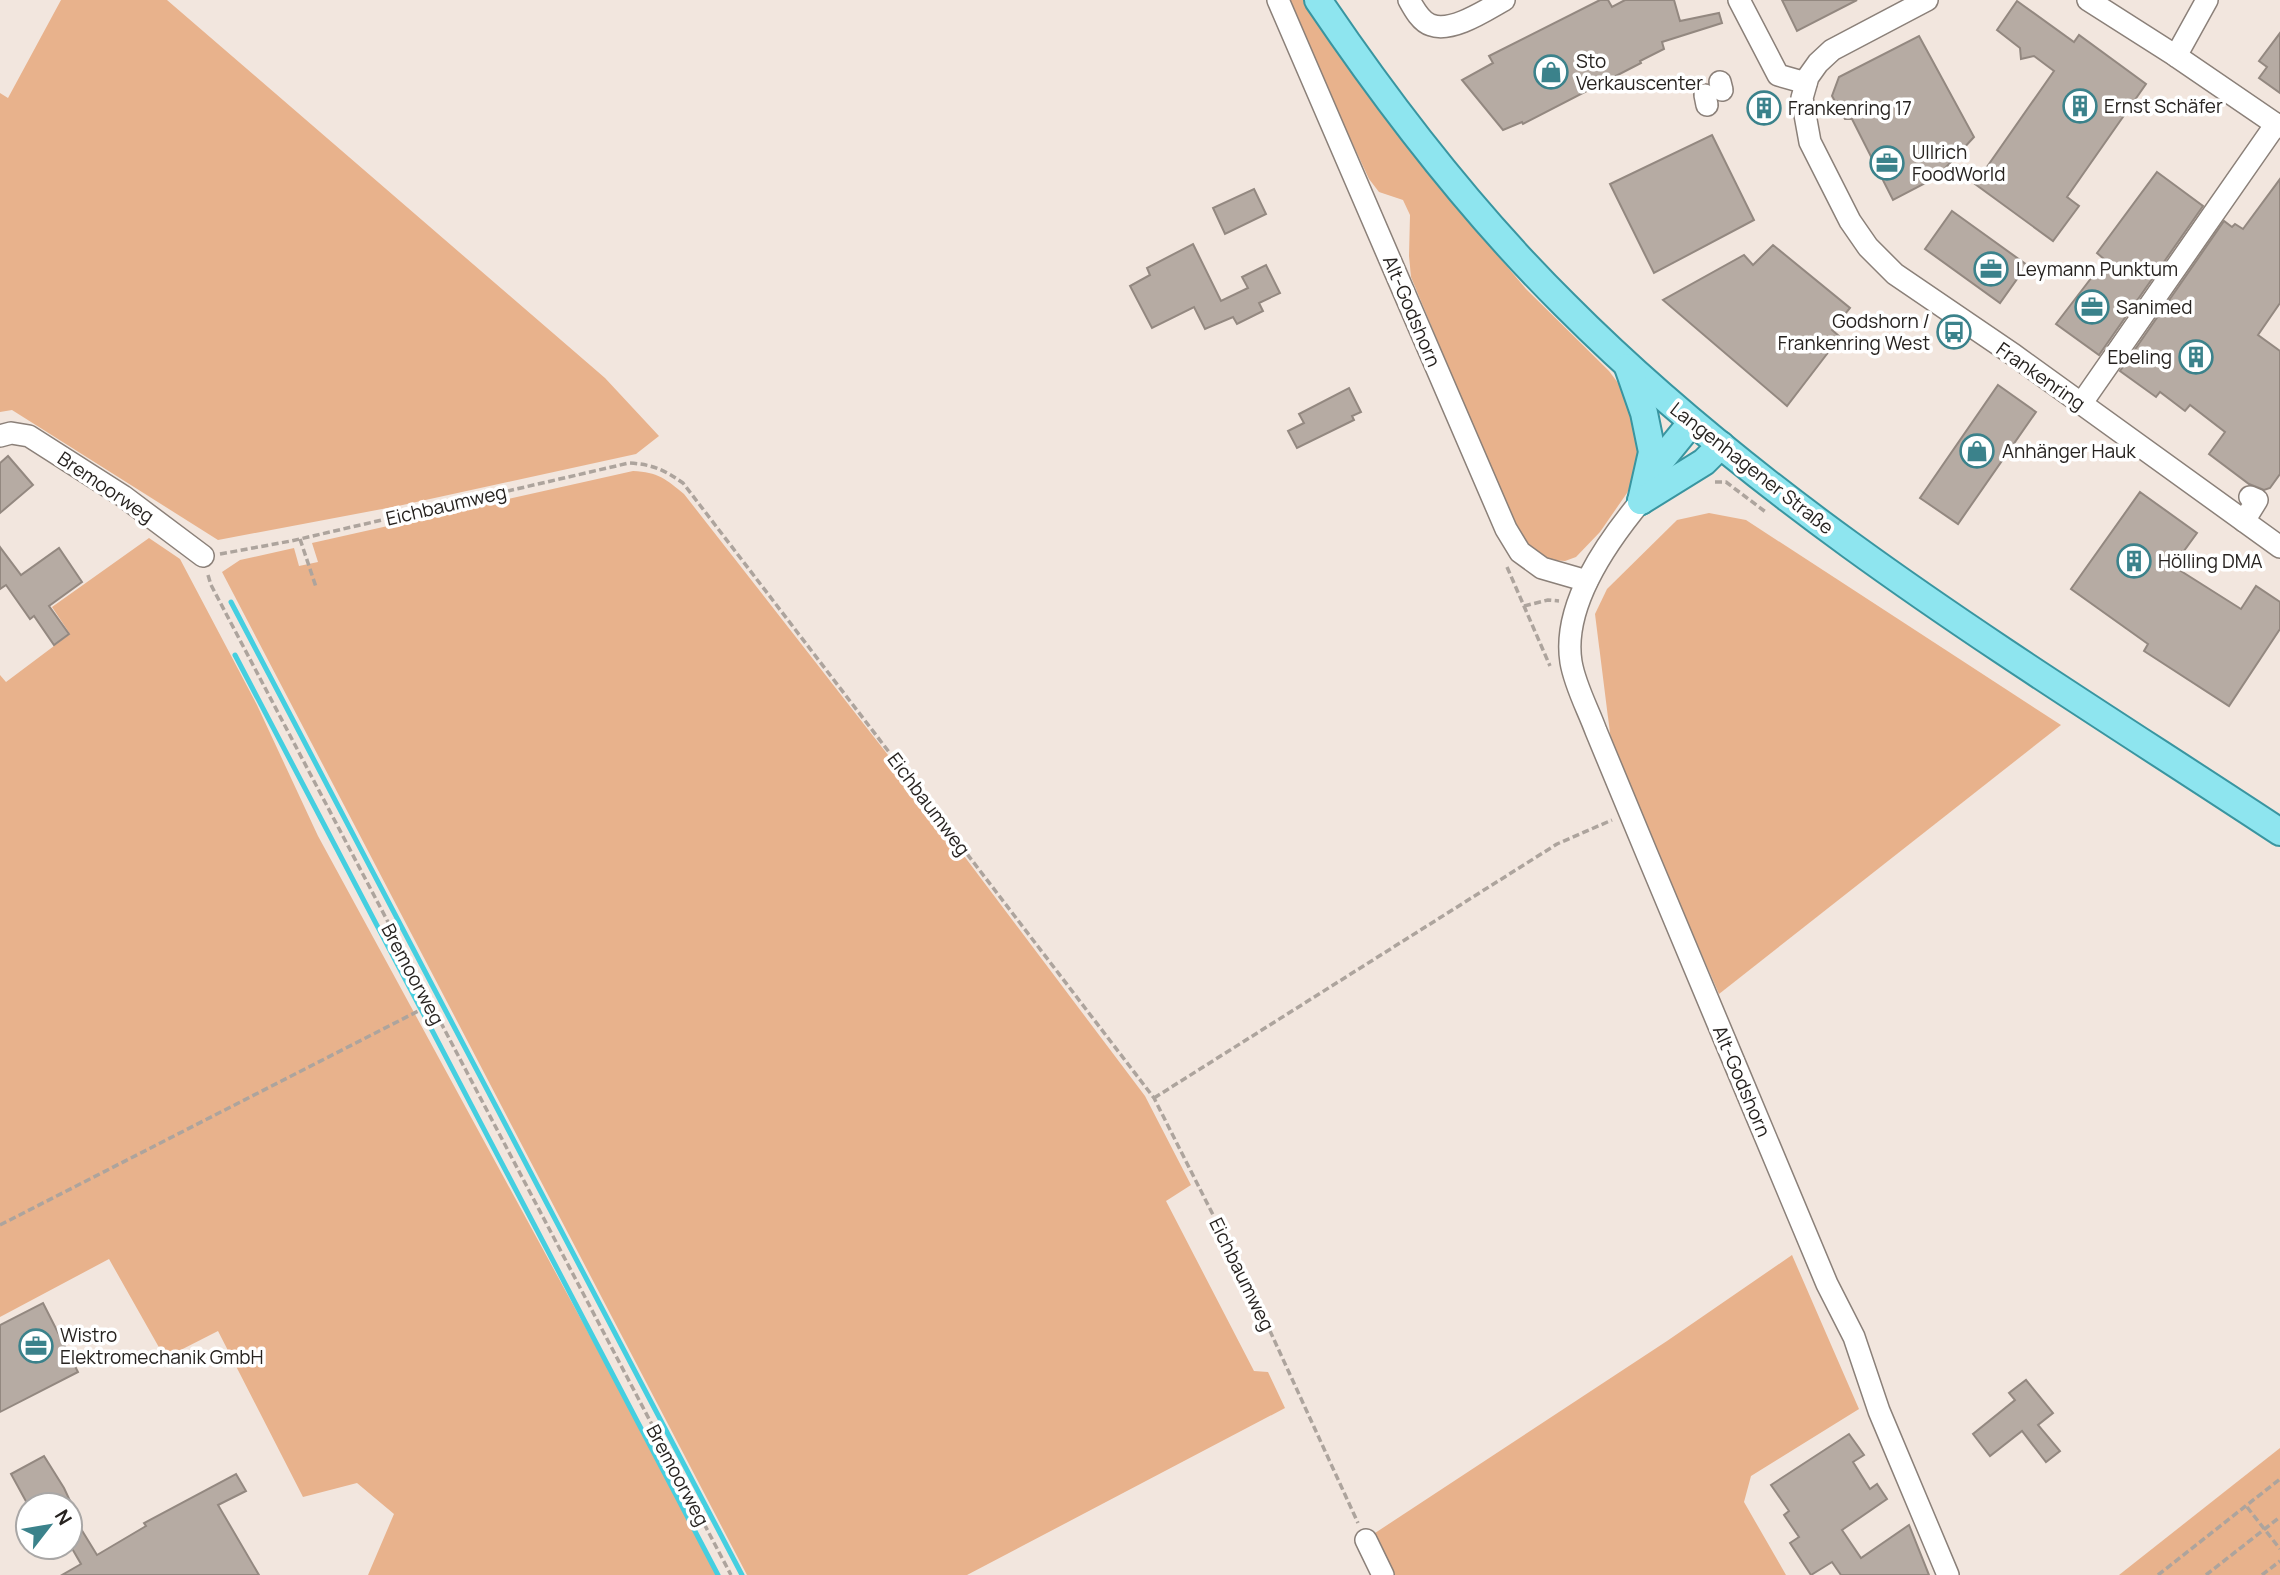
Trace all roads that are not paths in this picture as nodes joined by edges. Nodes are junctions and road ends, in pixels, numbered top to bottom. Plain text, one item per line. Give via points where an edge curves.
1 (1278, 0) edge
2 (1318, 0) edge
3 (1409, 0) edge
4 (1504, 0) edge
5 (1739, 0) edge
6 (1927, 0) edge
7 (2088, 0) edge
8 (2197, 4) edge
9 (2176, 55) junction
10 (1806, 83) junction
11 (2278, 125) edge
12 (1628, 365) junction
13 (2081, 404) junction
14 (1692, 422) junction
15 (0, 436) edge
16 (1721, 445) junction
17 (1644, 490) junction
18 (2250, 497) dead end
19 (2244, 521) junction
20 (2280, 547) edge
21 (204, 556) road end
22 (1587, 581) junction
23 (2280, 832) edge
24 (1366, 1540) road end
25 (1383, 1575) edge
26 (1948, 1575) edge

1 - 22 street, Alt-Godshorn via 1506,529 1520,552 1542,568
2 - 12 main road, Langenhagener Straße via 1434,158 1564,305
3 - 4 street via 1429,25 1449,28
5 - 10 street via 1778,75
6 - 10 street via 1832,50 1818,62
7 - 9 street
8 - 9 street
9 - 11 street
10 - 13 street, Frankenring via 1802,98 1810,142 1868,247 1895,274
11 - 13 street
12 - 14 main road, Langenhagener Straße
12 - 17 main road via 1652,452
13 - 19 street, Frankenring
14 - 16 main road, Langenhagener Straße
14 - 17 main road
15 - 21 street, Bremoorweg via 29,436 123,496
16 - 17 main road via 1704,462
16 - 23 main road, Langenhagener Straße via 1807,513 1968,627
17 - 22 street, Alt-Godshorn
18 - 19 street via 2257,500
19 - 20 street, Frankenring
22 - 26 street, Alt-Godshorn via 1571,636 1571,662 1580,692 1827,1284 1854,1337 1879,1411
24 - 25 street

